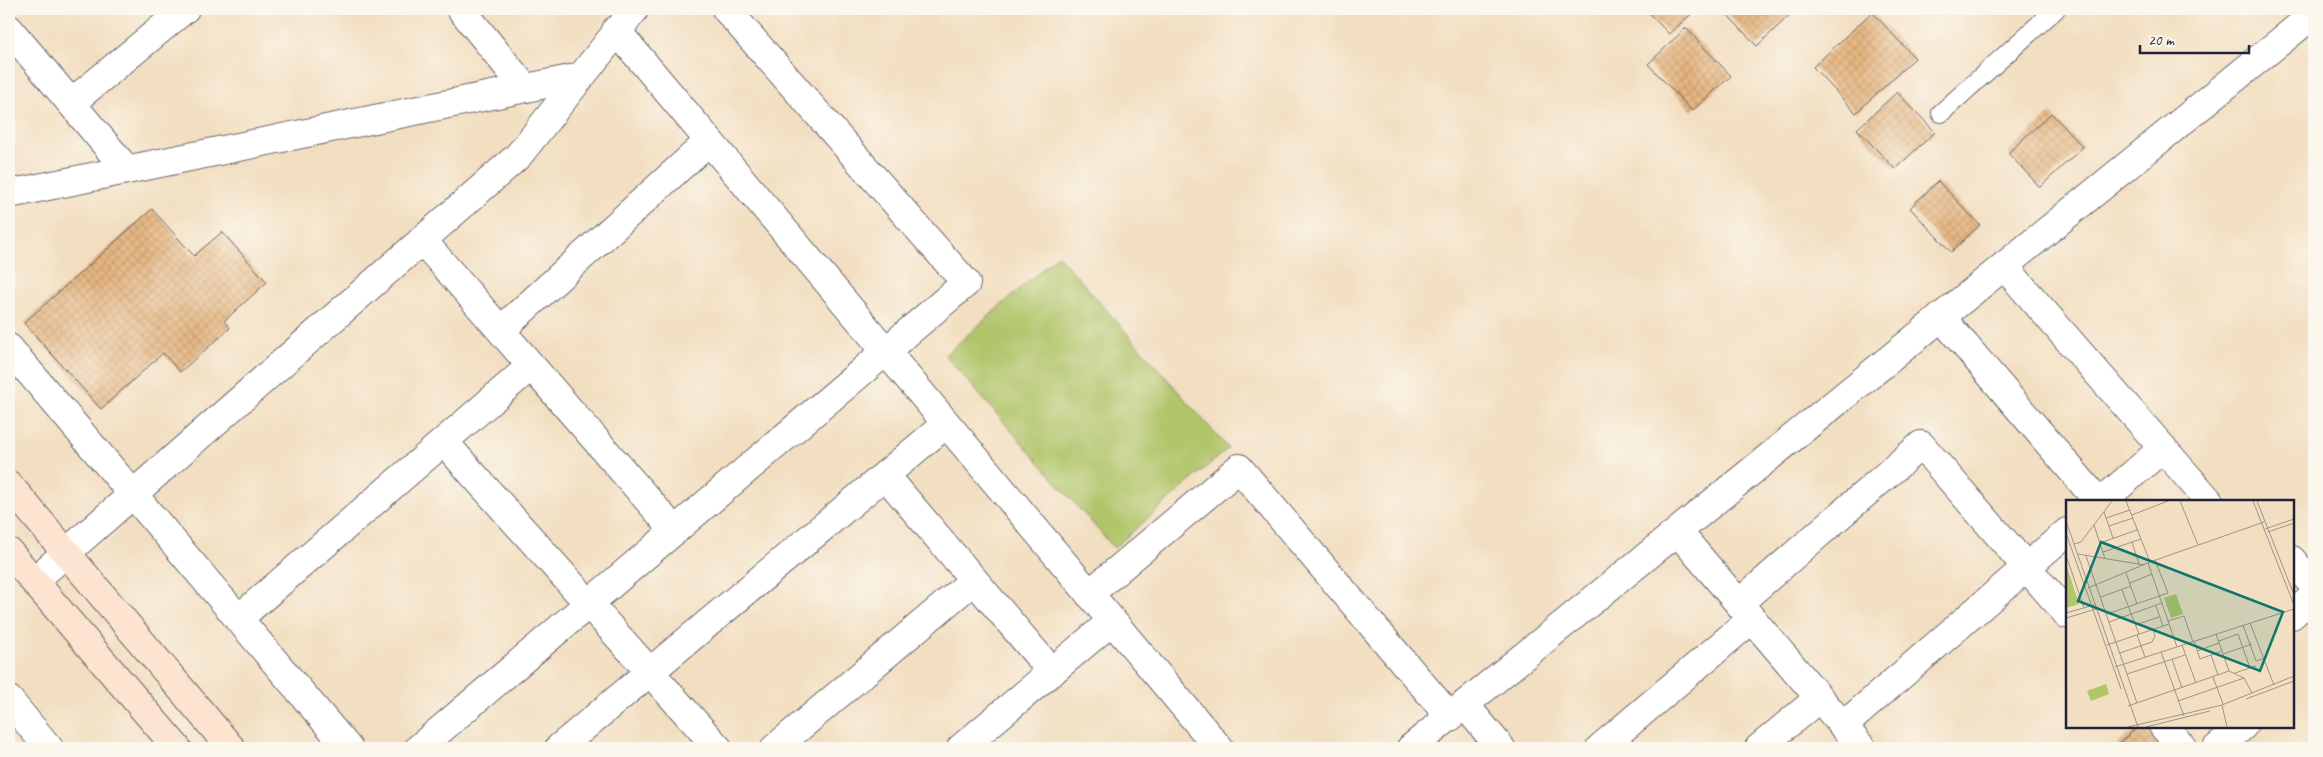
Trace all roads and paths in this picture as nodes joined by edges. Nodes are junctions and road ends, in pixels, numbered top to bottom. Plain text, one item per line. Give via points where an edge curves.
1 (185, 9) edge
2 (461, 9) edge
3 (726, 9) edge
4 (2056, 9) edge
5 (2314, 14) edge
6 (627, 15) edge
7 (9, 29) edge
8 (580, 77) junction
9 (525, 88) junction
10 (71, 103) junction
11 (1942, 113) dead end
12 (710, 141) junction
13 (127, 170) junction
14 (9, 194) edge
15 (422, 240) junction
16 (2004, 266) junction
17 (1941, 317) junction
18 (501, 330) junction
19 (9, 348) edge
20 (887, 352) junction
21 (531, 366) junction
22 (946, 424) junction
23 (444, 442) junction
24 (2163, 448) junction
25 (885, 475) junction
26 (9, 485) edge
27 (132, 494) junction
28 (2097, 500) edge
29 (2103, 500) edge
30 (2207, 500) edge
31 (675, 531) junction
32 (1678, 532) junction
33 (2066, 533) edge
34 (9, 552) edge
35 (66, 553) junction
36 (2293, 561) edge
37 (2026, 567) junction
38 (974, 580) junction
39 (34, 581) junction
40 (2314, 586) edge
41 (1089, 594) junction
42 (2314, 596) edge
43 (589, 604) junction
44 (1745, 611) junction
45 (2066, 613) edge
46 (2293, 614) edge
47 (238, 619) junction
48 (1112, 621) junction
49 (650, 672) junction
50 (1052, 672) junction
51 (1819, 698) junction
52 (9, 700) edge
53 (1457, 711) junction
54 (205, 718) junction
55 (1843, 726) junction
56 (2164, 727) edge
57 (2242, 727) edge
58 (171, 746) edge
59 (49, 748) edge
60 (231, 748) edge
61 (348, 748) edge
62 (419, 748) edge
63 (559, 748) edge
64 (718, 748) edge
65 (776, 748) edge
66 (961, 748) edge
67 (1219, 748) edge
68 (1411, 748) edge
69 (1501, 748) edge
70 (1600, 748) edge
71 (1759, 748) edge
72 (1862, 748) edge
73 (2182, 748) edge
74 (2217, 748) edge

1 - 10 street
2 - 9 street
3 - 20 street via 966,283
4 - 11 lane
5 - 16 street
6 - 8 street
6 - 12 street
7 - 10 street
8 - 9 street
8 - 15 street via 518,156
9 - 13 street
10 - 13 street
12 - 18 street
12 - 20 street
13 - 14 street
15 - 18 street
15 - 27 street
16 - 17 street
16 - 24 street
17 - 28 street
17 - 32 street
18 - 21 street
19 - 27 street
20 - 22 street
20 - 31 street
21 - 23 street
21 - 31 street
22 - 25 street
22 - 41 street
23 - 43 street
23 - 47 street
24 - 29 street
24 - 30 street
25 - 38 street
25 - 49 street
26 - 35 main road
27 - 35 street
27 - 47 street
31 - 43 street
32 - 44 street
32 - 53 street
33 - 37 street
34 - 39 main road
35 - 39 street
35 - 54 main road
36 - 40 street
37 - 44 street via 1921,445
37 - 45 street
37 - 55 street
38 - 50 street
38 - 65 street
39 - 58 main road
41 - 48 street
41 - 53 street via 1239,468
42 - 46 street
43 - 49 street
43 - 62 street
44 - 51 street
44 - 70 street
47 - 61 street
48 - 50 street
48 - 67 street
49 - 63 street
49 - 64 street
50 - 66 street
51 - 55 street
51 - 71 street
52 - 59 street
53 - 68 street
53 - 69 street
54 - 58 main road
54 - 60 main road
55 - 72 street
56 - 73 street
57 - 74 street

